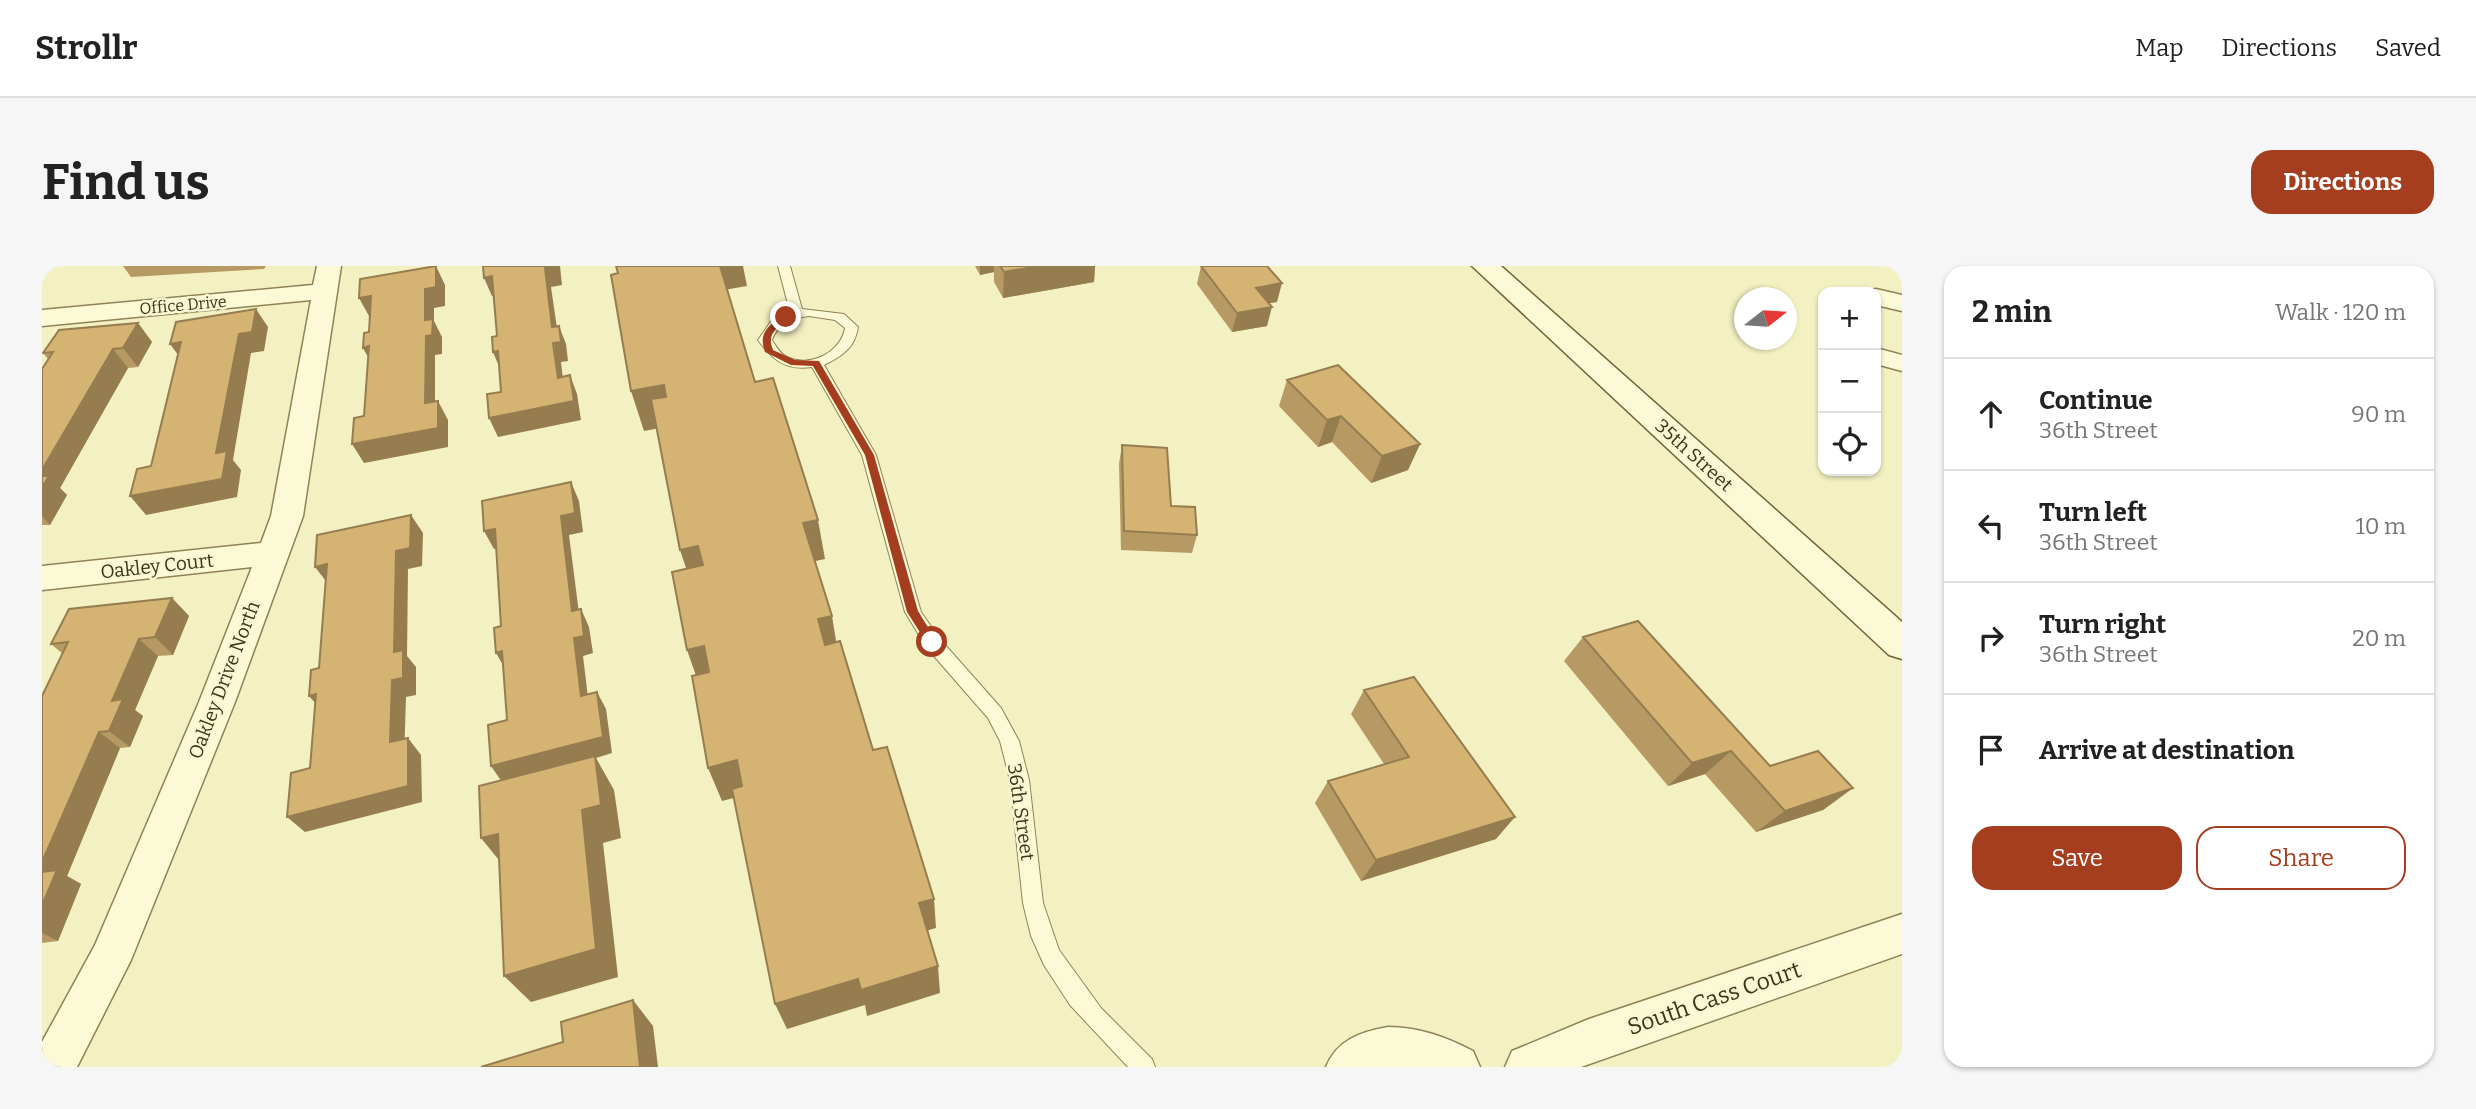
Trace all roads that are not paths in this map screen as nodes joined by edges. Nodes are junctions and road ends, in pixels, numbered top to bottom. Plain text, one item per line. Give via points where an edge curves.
1 (784, 266) edge
2 (1485, 266) edge
3 (327, 276) edge
4 (1881, 298) edge
5 (1902, 303) edge
6 (797, 313) junction
7 (42, 318) edge
8 (1881, 357) edge
9 (816, 363) junction
10 (1902, 363) edge
11 (273, 553) junction
12 (42, 578) edge
13 (1902, 645) edge
14 (1902, 934) edge
15 (52, 1054) edge
16 (1144, 1067) edge
17 (1349, 1067) edge
18 (1457, 1067) edge
19 (1528, 1067) edge

1 - 6 lane
2 - 13 street, 35th Street
3 - 7 street, Office Drive
3 - 11 street, Oakley Drive North via 294,482
4 - 5 street
6 - 9 lane via 768,331 769,352 794,363
6 - 9 lane via 835,315 851,329 852,340 845,350
8 - 10 street
9 - 16 lane, 36th Street via 869,455 920,627 981,694 1005,730 1017,763 1035,914 1060,975 1102,1028
11 - 12 street, Oakley Court
11 - 15 street, Oakley Drive North via 110,960
14 - 19 street, South Cass Court via 1589,1041
17 - 18 street via 1378,1051 1408,1049

